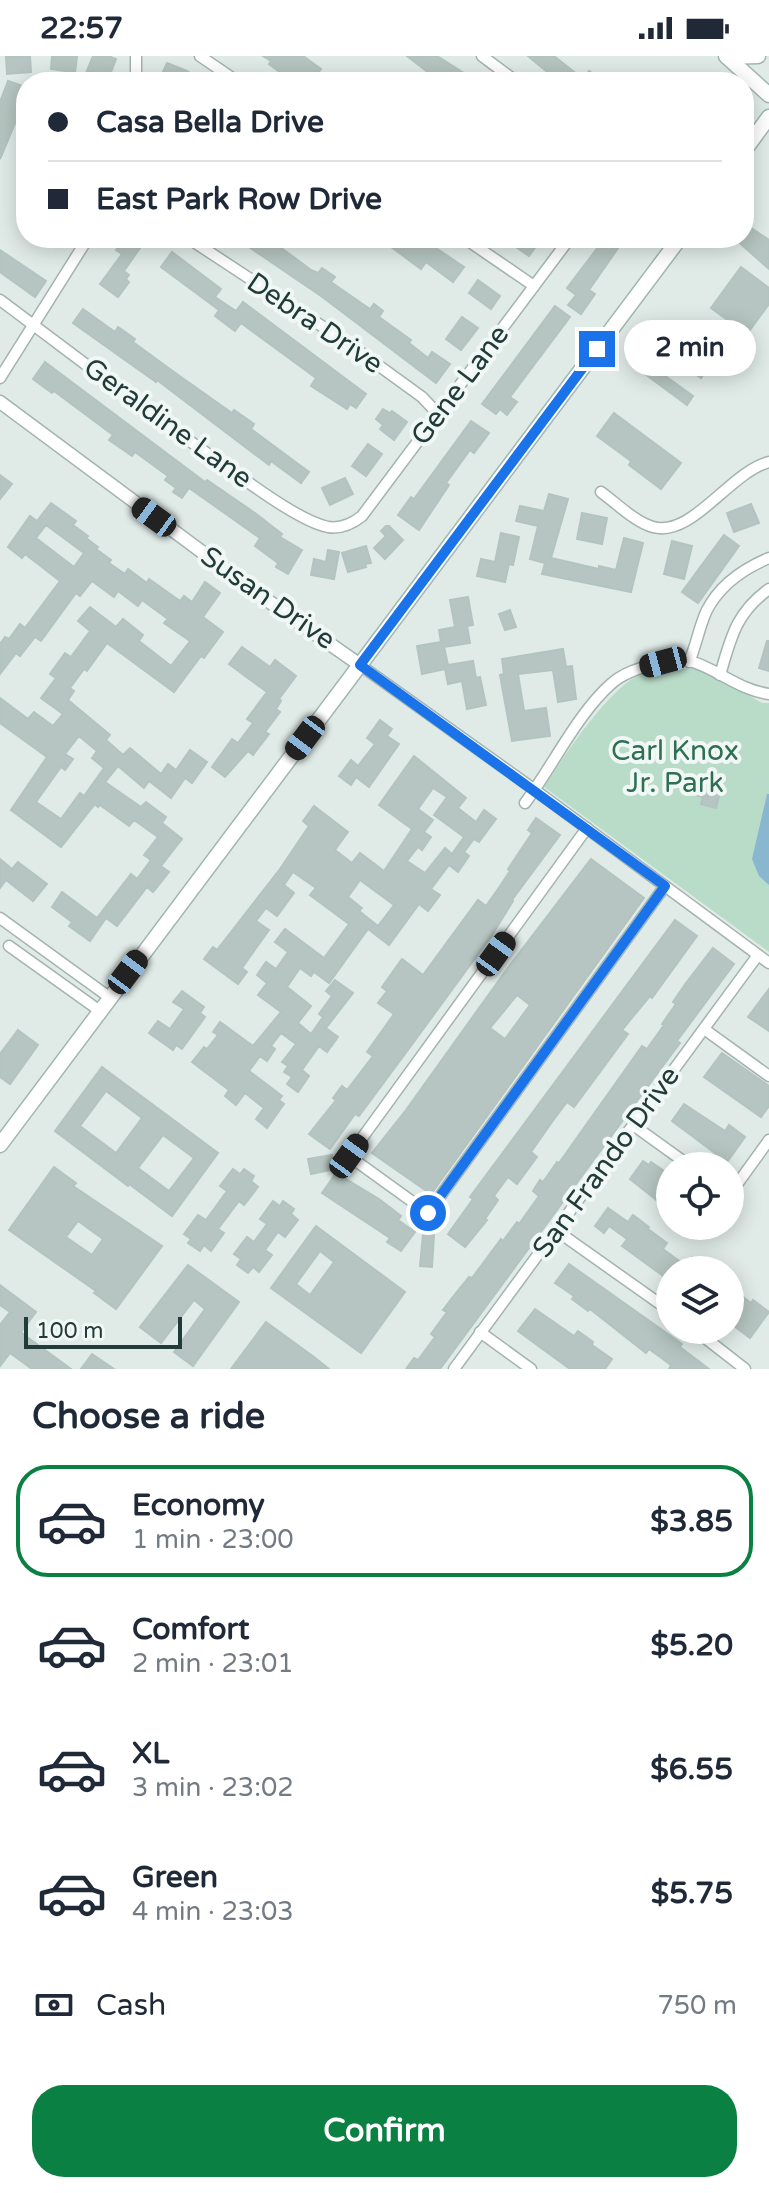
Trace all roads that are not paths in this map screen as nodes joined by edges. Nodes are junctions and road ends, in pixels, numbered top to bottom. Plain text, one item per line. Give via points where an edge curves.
1 (200, 56) edge
2 (482, 56) edge
3 (726, 56) edge
4 (758, 56) edge
5 (223, 72) edge
6 (504, 72) edge
7 (744, 72) edge
8 (754, 81) edge
9 (769, 95) edge
10 (769, 117) edge
11 (754, 137) edge
12 (82, 248) edge
13 (203, 248) edge
14 (479, 248) edge
15 (562, 248) edge
16 (673, 248) edge
17 (534, 286) junction
18 (0, 300) edge
19 (34, 326) junction
20 (0, 378) edge
21 (0, 402) edge
22 (438, 414) junction
23 (769, 462) edge
24 (601, 492) dead end
25 (345, 525) joint
26 (769, 558) edge
27 (769, 589) edge
28 (689, 662) junction
29 (360, 665) junction
30 (720, 675) junction
31 (769, 694) edge
32 (535, 790) junction
33 (525, 803) dead end
34 (587, 828) junction
35 (665, 886) junction
36 (0, 918) edge
37 (19, 932) junction
38 (5, 947) edge
39 (758, 955) junction
40 (769, 963) edge
41 (109, 997) junction
42 (100, 1011) junction
43 (704, 1029) junction
44 (769, 1076) edge
45 (633, 1125) junction
46 (769, 1140) edge
47 (0, 1145) edge
48 (671, 1152) edge
49 (744, 1175) edge
50 (557, 1231) junction
51 (656, 1301) edge
52 (480, 1332) junction
53 (713, 1344) edge
54 (454, 1369) edge
55 (531, 1369) edge
56 (745, 1369) edge

1 - 5 street
2 - 6 street
3 - 4 main road
3 - 7 main road
8 - 9 main road
10 - 11 main road
12 - 19 street
13 - 22 street, Debra Drive via 349,344
14 - 17 street
15 - 17 street, Gene Lane
16 - 29 main road
17 - 22 street, Gene Lane
18 - 19 street, Geraldine Lane
19 - 20 street
19 - 25 street, Geraldine Lane via 260,491 326,526
21 - 29 street, Susan Drive
22 - 25 street, Gene Lane via 362,516
23 - 24 street via 748,471 679,525 662,529 649,527
26 - 28 street via 747,567 722,588 706,613
27 - 30 street via 736,623
28 - 30 street
28 - 32 street via 676,658 643,667 610,685
29 - 32 street, Susan Drive
29 - 41 main road
30 - 31 street via 751,692
32 - 33 street
32 - 34 street, Susan Drive
34 - 35 street, Susan Drive
34 - 35 street via 349,1156 428,1213
35 - 39 street, Susan Drive
36 - 37 street
37 - 38 street
37 - 41 street
38 - 42 street
39 - 40 street, Susan Drive
39 - 43 street, San Frando Drive
41 - 42 main road
42 - 47 main road
43 - 44 street
43 - 45 street, San Frando Drive
45 - 48 street
45 - 50 street, San Frando Drive
46 - 49 street
50 - 51 street
50 - 52 street, San Frando Drive
52 - 54 street, San Frando Drive
52 - 55 street
53 - 56 street

